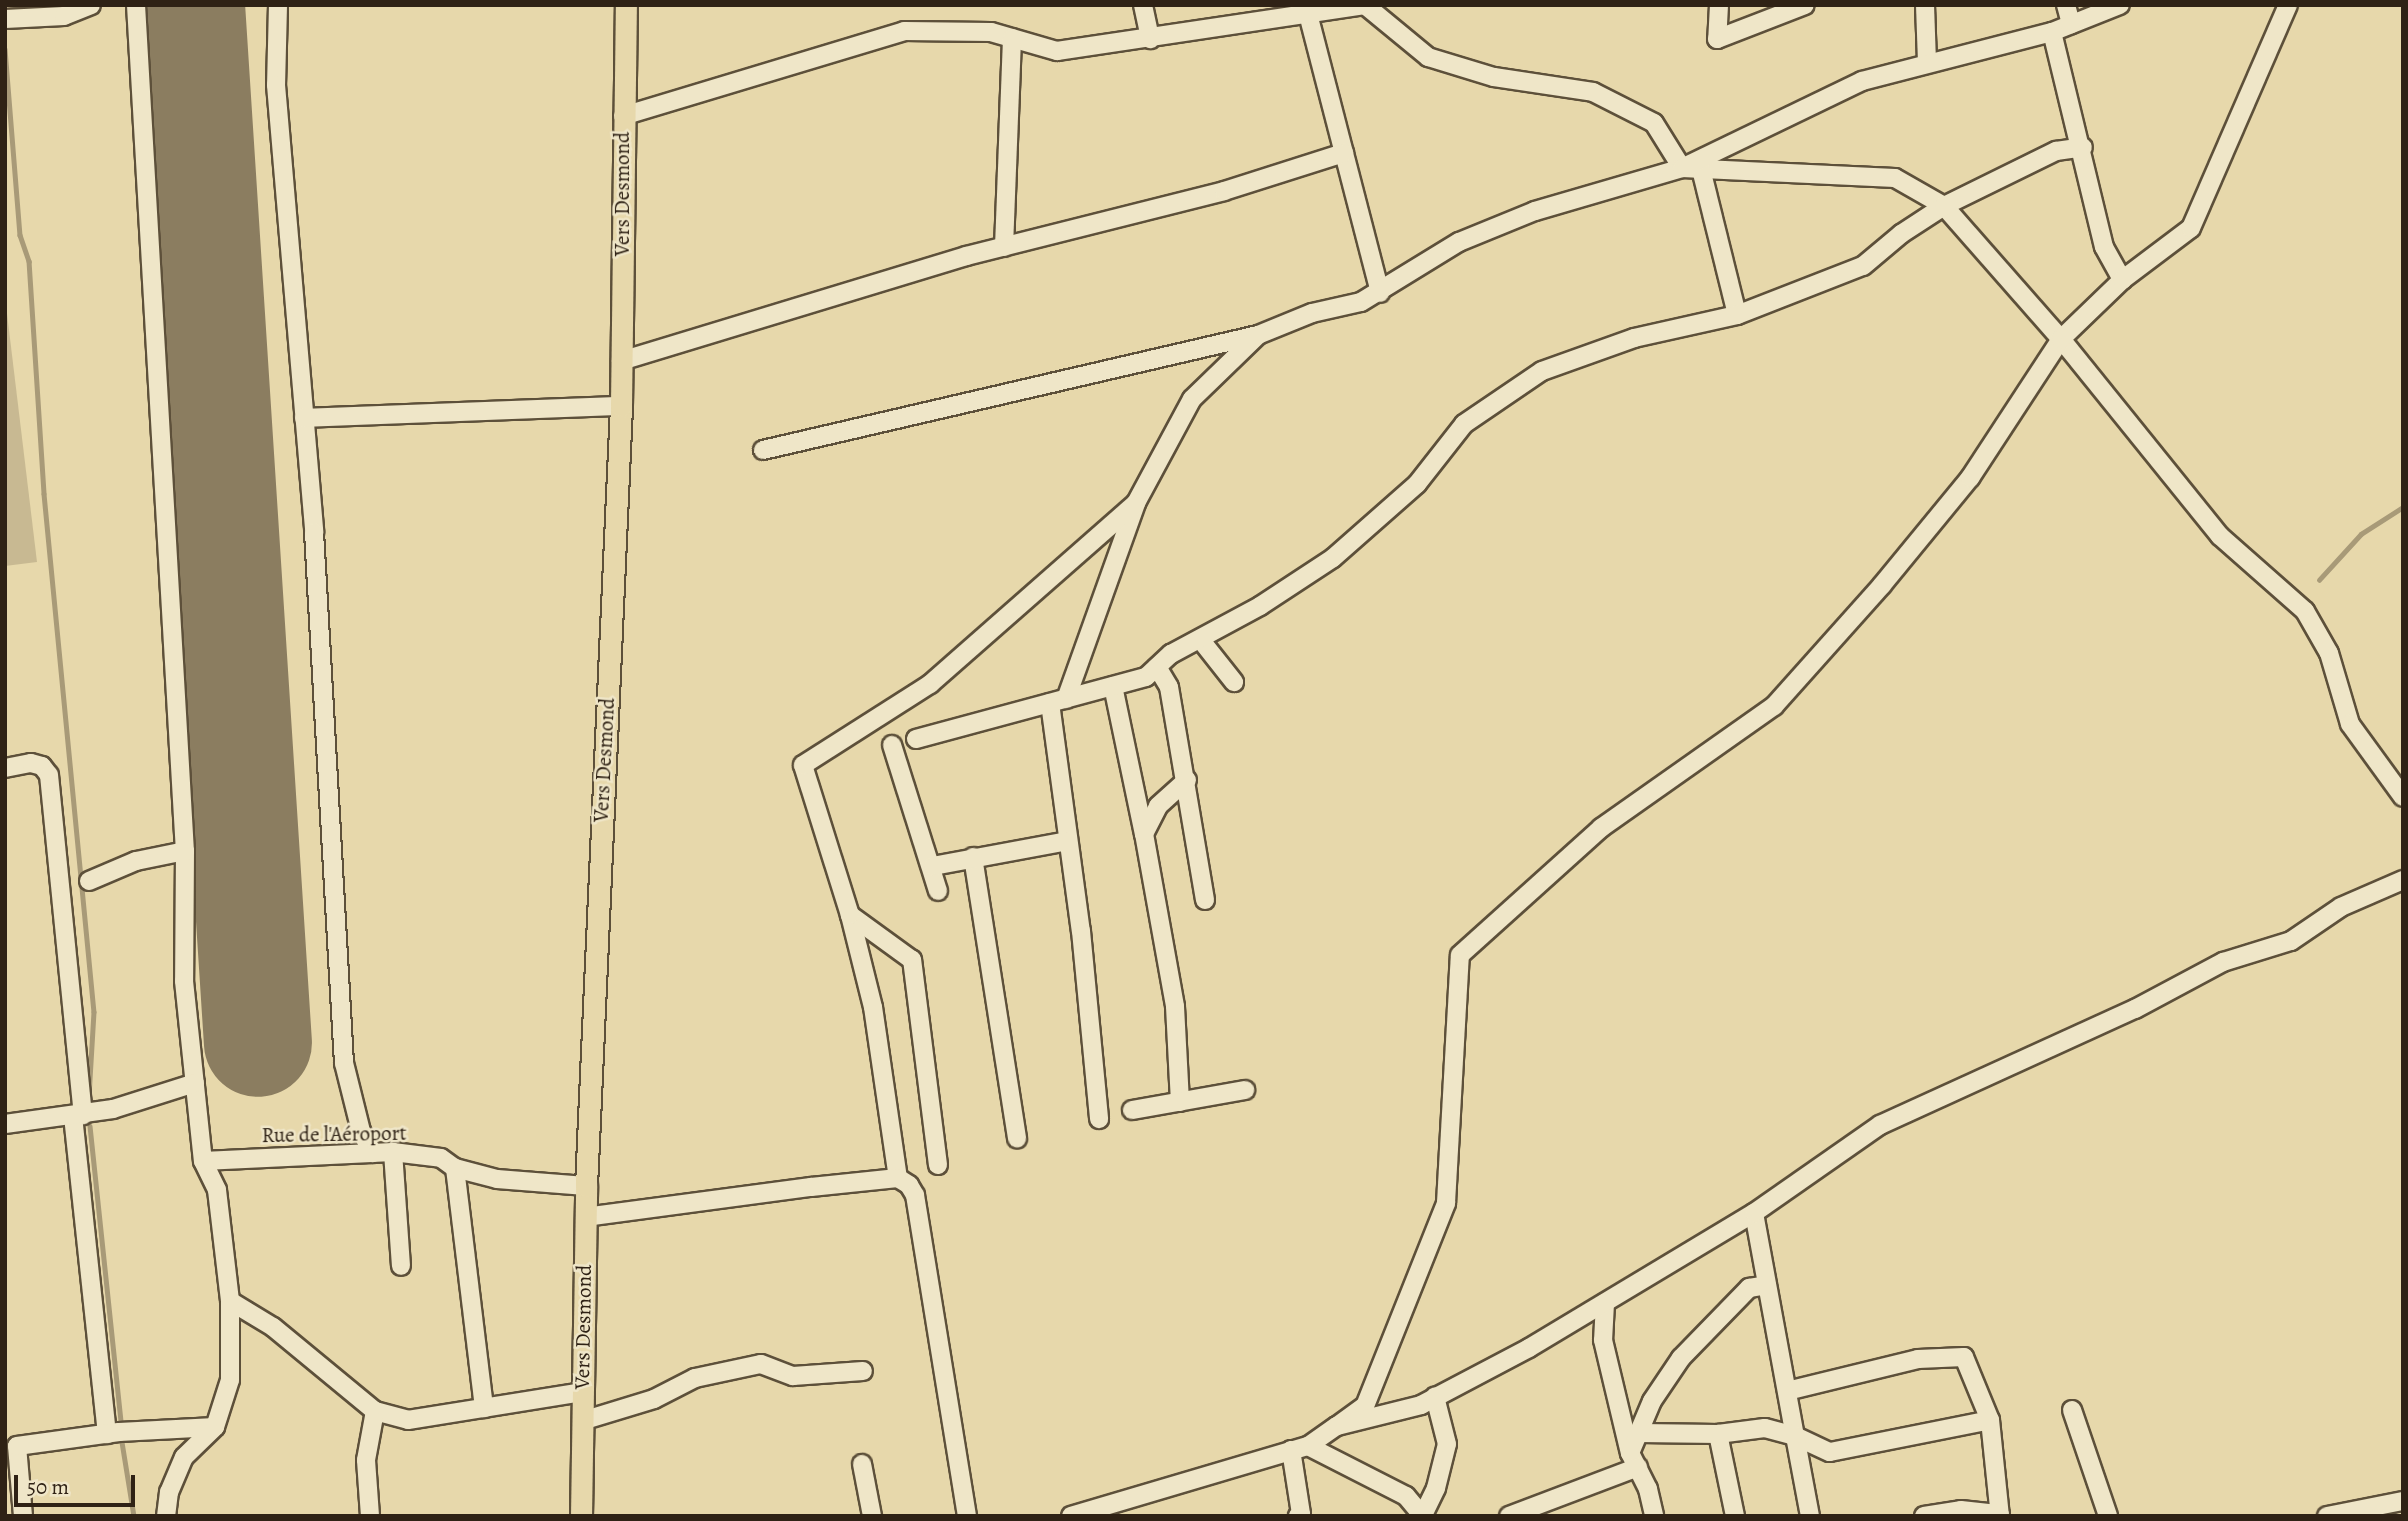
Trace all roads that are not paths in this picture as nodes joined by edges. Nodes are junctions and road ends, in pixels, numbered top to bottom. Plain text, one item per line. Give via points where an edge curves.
1 (91, 5) edge
2 (136, 5) edge
3 (278, 5) edge
4 (626, 5) edge
5 (1143, 5) edge
6 (1365, 5) edge
7 (1719, 5) edge
8 (1805, 5) edge
9 (1925, 5) edge
10 (2066, 5) edge
11 (2120, 5) edge
12 (2288, 5) edge
13 (1310, 10) edge
14 (5, 19) edge
15 (2071, 24) junction
16 (2052, 32) junction
17 (1012, 38) junction
18 (1150, 39) junction
19 (1927, 63) junction
20 (623, 116) junction
21 (2083, 147) junction
22 (1344, 153) junction
23 (1682, 168) junction
24 (1700, 169) junction
25 (1944, 206) junction
26 (1004, 247) junction
27 (2122, 280) junction
28 (1380, 293) junction
29 (1737, 315) junction
30 (1258, 335) junction
31 (2061, 339) junction
32 (621, 360) junction
33 (621, 407) junction
34 (304, 418) junction
35 (763, 450) dead end
36 (1136, 503) junction
37 (1200, 639) junction
38 (1157, 667) junction
39 (1234, 682) dead end
40 (1113, 686) junction
41 (1058, 701) junction
42 (916, 739) dead end
43 (892, 745) dead end
44 (5, 768) edge
45 (1187, 779) junction
46 (2403, 797) edge
47 (1144, 834) junction
48 (1068, 841) junction
49 (186, 851) junction
50 (973, 857) junction
51 (933, 866) junction
52 (2403, 880) edge
53 (89, 881) dead end
54 (938, 891) dead end
55 (1205, 900) dead end
56 (850, 915) junction
57 (195, 1083) junction
58 (1245, 1090) dead end
59 (1180, 1102) junction
60 (1132, 1111) dead end
61 (78, 1115) junction
62 (1099, 1119) dead end
63 (5, 1124) edge
64 (1017, 1139) dead end
65 (393, 1152) junction
66 (372, 1153) junction
67 (203, 1161) junction
68 (937, 1165) dead end
69 (455, 1168) junction
70 (898, 1178) junction
71 (586, 1186) junction
72 (1754, 1213) junction
73 (585, 1217) junction
74 (401, 1266) dead end
75 (1767, 1285) junction
76 (230, 1301) junction
77 (1605, 1303) junction
78 (863, 1371) dead end
79 (1787, 1391) junction
80 (582, 1392) junction
81 (1435, 1397) junction
82 (484, 1408) junction
83 (2072, 1410) dead end
84 (375, 1411) junction
85 (1990, 1420) junction
86 (582, 1421) junction
87 (1337, 1426) junction
88 (215, 1427) junction
89 (1640, 1433) junction
90 (107, 1434) junction
91 (1718, 1434) junction
92 (1795, 1436) junction
93 (1299, 1448) junction
94 (1634, 1460) junction
95 (862, 1464) dead end
96 (2403, 1501) edge
97 (1534, 1511) edge
98 (1423, 1515) edge
99 (2000, 1515) edge
100 (23, 1516) edge
101 (166, 1516) edge
102 (370, 1516) edge
103 (581, 1516) edge
104 (872, 1516) edge
105 (967, 1516) edge
106 (1071, 1516) edge
107 (1298, 1516) edge
108 (1509, 1516) edge
109 (1654, 1516) edge
110 (1735, 1516) edge
111 (1810, 1516) edge
112 (1924, 1516) edge
113 (2108, 1516) edge
114 (2327, 1516) edge

1 - 14 street via 64,16
2 - 49 street
3 - 34 street via 276,85
4 - 20 main road, Vers Desmond
5 - 18 street
6 - 13 street
6 - 23 street via 1428,57 1494,77 1594,92 1654,123
7 - 8 street via 1717,39
9 - 19 street
10 - 15 street
11 - 15 street
12 - 27 street via 2190,228
13 - 18 street
13 - 22 street
15 - 16 street
16 - 19 street
16 - 21 street
17 - 18 street via 1057,51
17 - 20 street via 991,32 904,31
17 - 26 street
19 - 23 street via 1862,81
20 - 32 main road, Vers Desmond
21 - 25 street via 2056,151
21 - 27 street via 2104,247
22 - 26 street via 1224,191
22 - 28 street
23 - 24 street
23 - 28 street via 1535,211 1471,237
24 - 25 street via 1895,178
24 - 29 street
25 - 29 street via 1863,266
25 - 31 street
26 - 32 street
27 - 31 street
28 - 30 street
29 - 37 street via 1634,338 1542,371 1464,424 1417,484 1333,558
30 - 35 street
30 - 36 street via 1192,399
31 - 46 street via 2220,536 2305,611 2329,653 2350,724
31 - 87 street via 1970,478 1774,706 1601,828 1460,955 1446,1203 1365,1406
32 - 33 main road, Vers Desmond
33 - 34 street
33 - 71 main road, Vers Desmond
34 - 66 street via 344,1063 361,1131
36 - 41 street
36 - 56 street via 930,684 803,765
37 - 38 street
37 - 39 street
38 - 40 street via 1146,677
38 - 45 street via 1169,687
40 - 41 street
40 - 47 street
41 - 42 street
41 - 48 street
43 - 51 street
44 - 61 street via 31,764 42,766 48,775
45 - 47 street via 1158,806
45 - 55 street
47 - 59 street via 1175,1006
48 - 50 street
48 - 62 street
49 - 53 street via 136,861
49 - 57 street via 184,981
50 - 51 street
50 - 64 street
51 - 54 street
52 - 72 street via 2342,907 2291,941 2223,962 2135,1009 1880,1125
56 - 68 street via 912,960
56 - 70 street via 873,1007
57 - 61 street
57 - 67 street
58 - 59 street
59 - 60 street
61 - 63 street
61 - 90 street
65 - 66 street, Rue de l'Aéroport
65 - 69 street, Rue de l'Aéroport via 442,1158
65 - 74 street
66 - 67 street, Rue de l'Aéroport
67 - 76 street via 218,1190
69 - 71 street, Rue de l'Aéroport via 497,1179
69 - 82 street
70 - 73 street
70 - 105 street via 915,1195
71 - 73 main road, Vers Desmond
72 - 75 street
72 - 77 street
73 - 80 main road, Vers Desmond
75 - 79 street
75 - 89 street via 1749,1287 1681,1358 1652,1401
76 - 84 street via 272,1327
76 - 88 street via 230,1380
77 - 81 street
77 - 94 street via 1603,1340
78 - 86 street via 793,1376 761,1364 695,1378 654,1399
79 - 85 street via 1918,1359 1964,1357
79 - 92 street
80 - 82 street
80 - 86 main road, Vers Desmond
81 - 87 street via 1367,1422
81 - 98 street via 1447,1444 1436,1488
82 - 84 street via 408,1420
83 - 113 street
84 - 102 street via 366,1460
85 - 92 street via 1830,1452
85 - 99 street
86 - 103 main road, Vers Desmond
87 - 93 street
88 - 90 street
88 - 101 street via 184,1457 169,1492
89 - 91 street
89 - 94 street
90 - 100 street via 17,1446
91 - 92 street via 1765,1428
91 - 110 street
92 - 111 street
93 - 98 street via 1406,1496
93 - 106 street
93 - 107 street
94 - 97 street
94 - 109 street
95 - 104 street
96 - 114 street
97 - 108 street
99 - 112 street via 1961,1510

